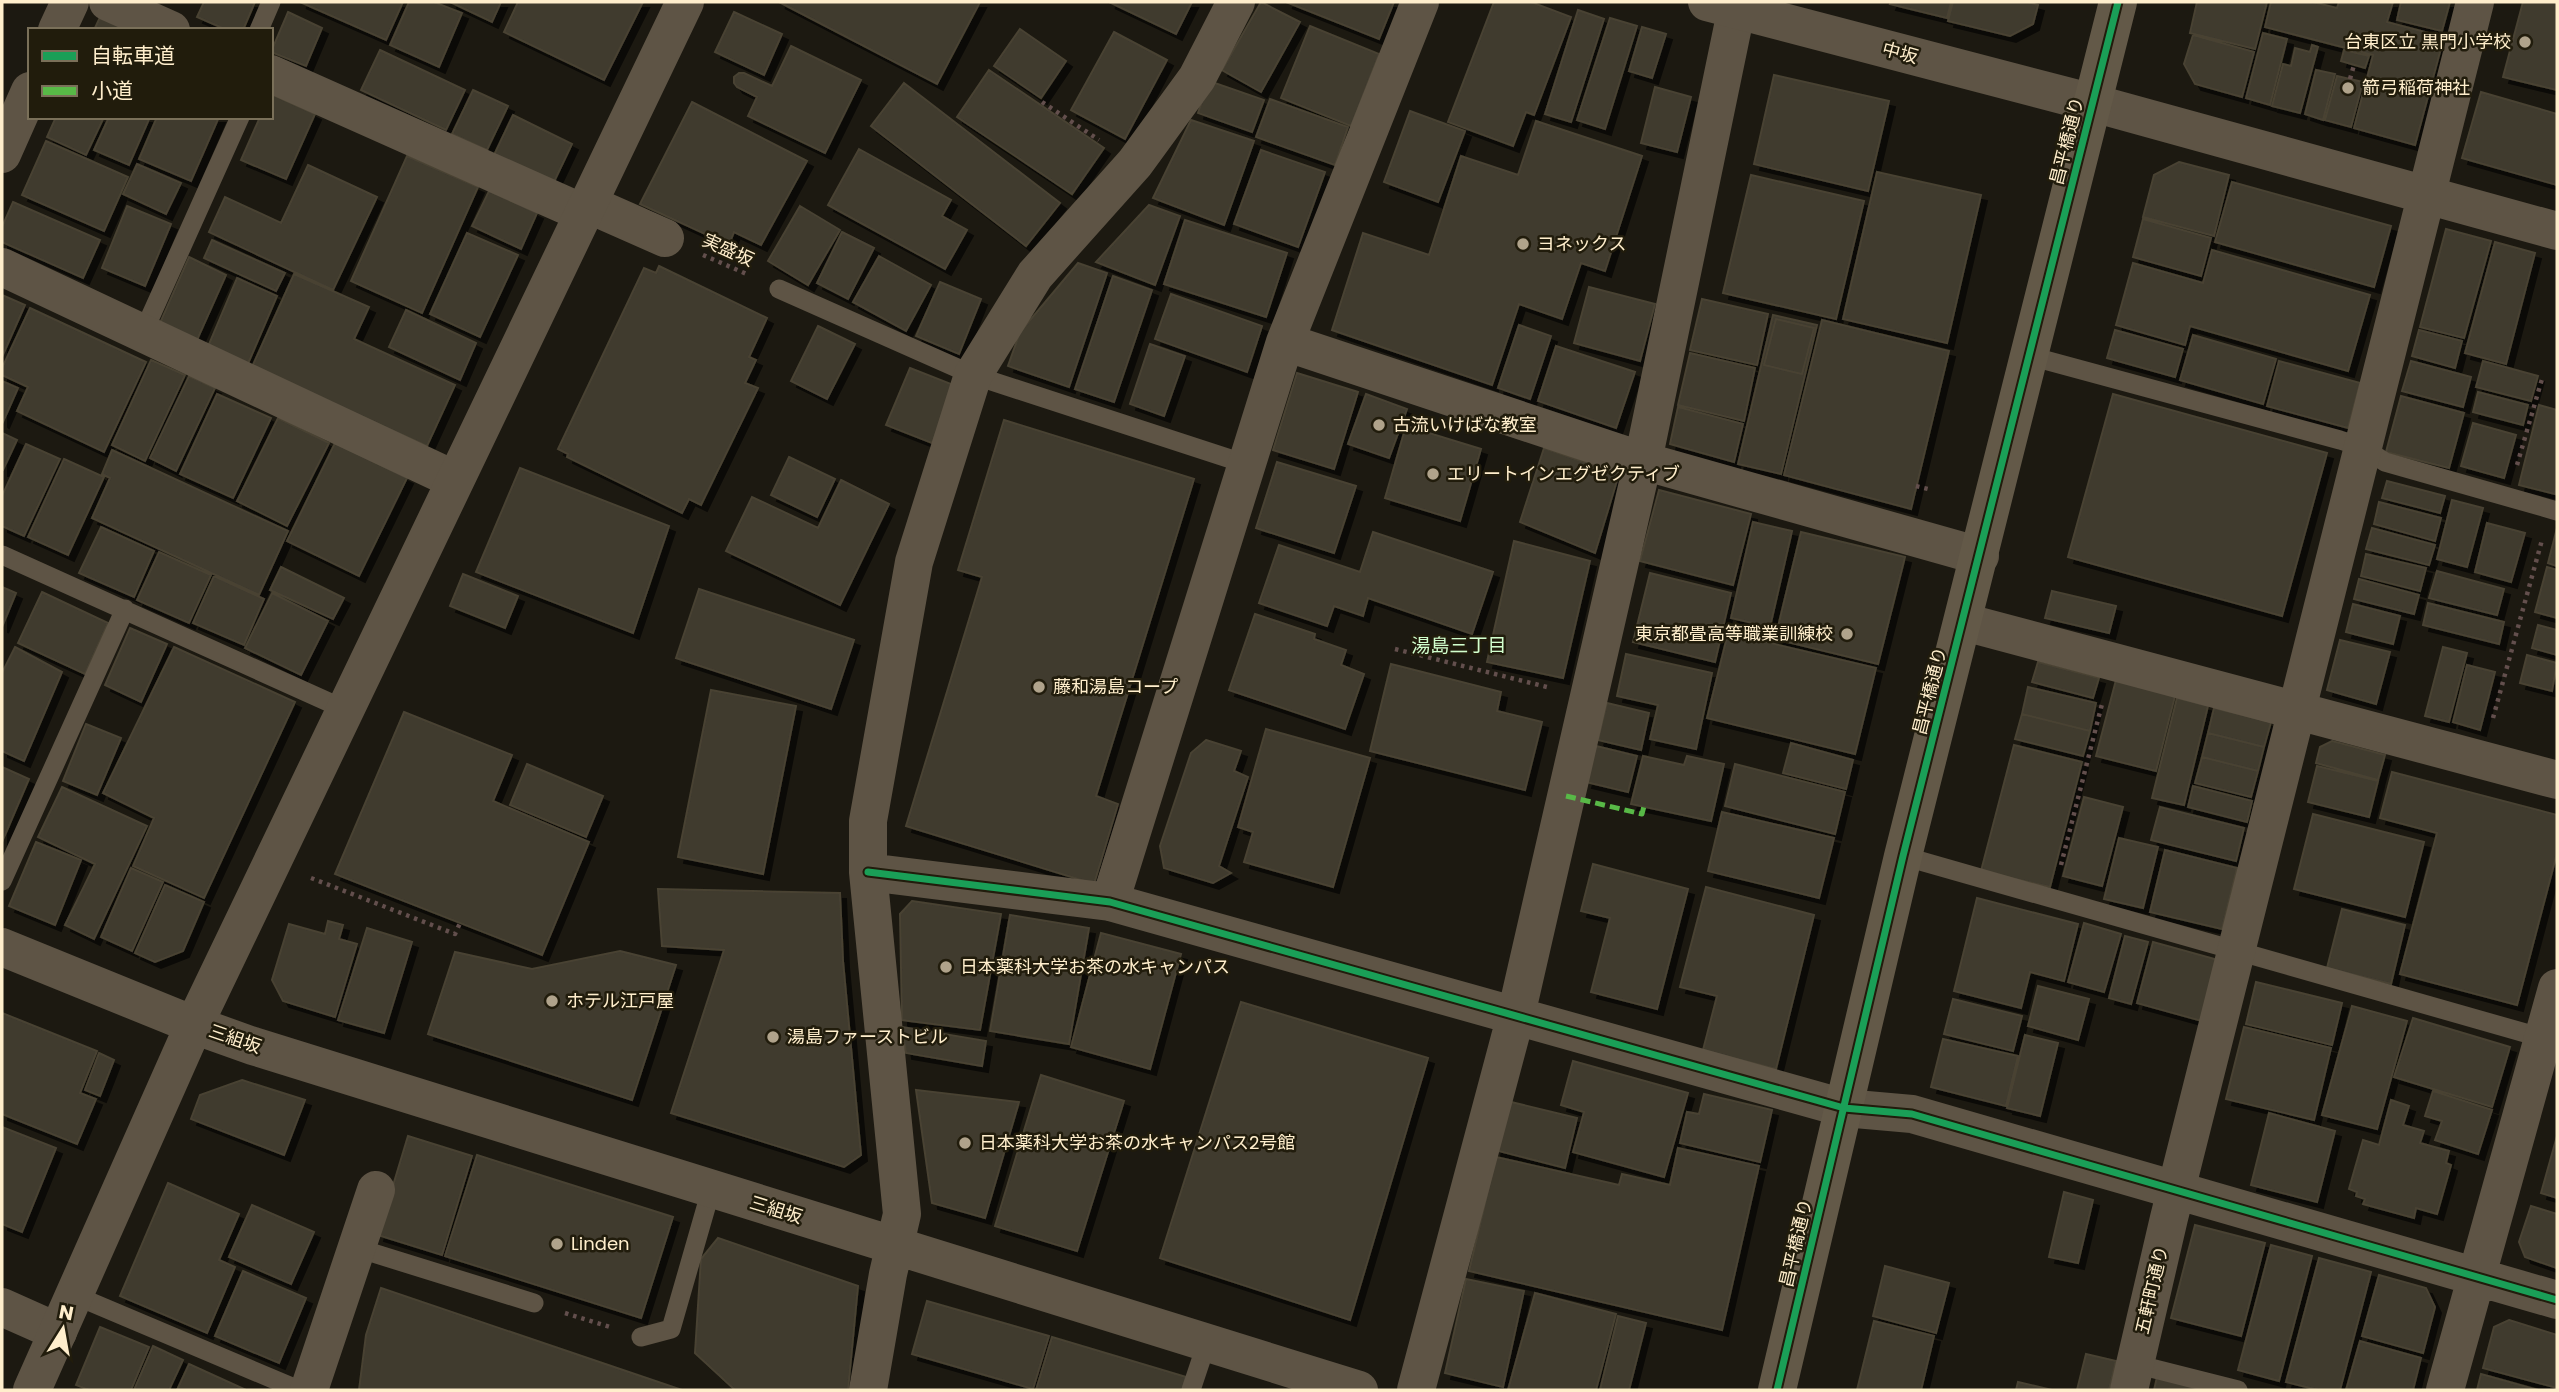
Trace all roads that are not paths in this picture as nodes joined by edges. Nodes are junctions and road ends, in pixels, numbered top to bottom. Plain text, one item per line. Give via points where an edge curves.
1 (70, 2) edge
2 (108, 2) edge
3 (271, 2) edge
4 (685, 2) edge
5 (1236, 2) edge
6 (1420, 2) edge
7 (2118, 2) edge
8 (2475, 2) edge
9 (1727, 4) edge
10 (58, 28) edge
11 (166, 28) edge
12 (260, 28) edge
13 (273, 75) edge
14 (28, 96) edge
15 (2093, 103) junction
16 (239, 119) edge
17 (2, 154) edge
18 (2426, 194) junction
19 (585, 209) junction
20 (2557, 231) edge
21 (665, 238) road end
22 (2, 267) edge
23 (779, 289) road end
24 (143, 333) junction
25 (1285, 342) junction
26 (2030, 356) junction
27 (973, 375) junction
28 (2362, 447) junction
29 (1643, 461) junction
30 (1246, 464) junction
31 (455, 480) junction
32 (2554, 510) edge
33 (2, 555) edge
34 (1980, 556) junction
35 (125, 609) junction
36 (1964, 622) junction
37 (344, 709) junction
38 (2296, 710) junction
39 (2557, 780) edge
40 (1903, 856) junction
41 (868, 872) junction
42 (2, 881) edge
43 (1110, 902) junction
44 (2, 947) edge
45 (2236, 951) junction
46 (2557, 988) edge
47 (1516, 1015) junction
48 (194, 1025) junction
49 (2543, 1038) junction
50 (1844, 1108) junction
51 (376, 1190) dead end
52 (711, 1190) junction
53 (2176, 1191) junction
54 (894, 1247) junction
55 (357, 1248) junction
56 (2477, 1277) junction
57 (74, 1295) junction
58 (2557, 1300) edge
59 (534, 1303) road end
60 (2, 1307) edge
61 (58, 1332) junction
62 (641, 1337) road end
63 (1208, 1342) junction
64 (2132, 1377) edge
65 (32, 1390) edge
66 (299, 1390) edge
67 (309, 1390) edge
68 (868, 1390) edge
69 (1191, 1390) edge
70 (1359, 1390) edge
71 (1416, 1390) edge
72 (1777, 1390) edge
73 (2238, 1390) edge
74 (2445, 1390) edge

1 - 10 street
2 - 11 street
3 - 12 lane
4 - 19 street
5 - 27 street via 1197,78 1135,163 1035,275
6 - 25 street
7 - 15 main road, 昌平橋通り
8 - 18 street, 五軒町通り
9 - 15 street, 中坂
9 - 29 street
13 - 19 street
14 - 17 street
15 - 18 street, 中坂
15 - 26 main road, 昌平橋通り
16 - 24 lane
18 - 20 street, 中坂
18 - 28 street, 五軒町通り
19 - 21 street
19 - 31 street
22 - 24 street
23 - 27 lane
24 - 31 street
25 - 29 street
25 - 30 street
26 - 28 lane
26 - 34 main road, 昌平橋通り
27 - 30 lane
27 - 41 street via 914,562 868,821
28 - 32 lane via 2385,462
28 - 38 street, 五軒町通り
29 - 34 street
29 - 47 street
30 - 43 street
31 - 37 street
33 - 35 lane
34 - 36 main road, 昌平橋通り
35 - 37 lane
35 - 42 lane
36 - 38 street
36 - 40 main road, 昌平橋通り
37 - 48 street
38 - 39 street
38 - 45 street, 五軒町通り
40 - 45 lane
40 - 50 main road, 昌平橋通り
41 - 43 street
41 - 54 street via 902,1214
43 - 47 street
44 - 48 street, 三組坂
45 - 49 lane
45 - 53 street, 五軒町通り
46 - 49 street
47 - 50 street
47 - 71 street
48 - 52 street, 三組坂
48 - 57 street
49 - 56 street
50 - 53 street via 1912,1114
50 - 72 main road, 昌平橋通り
51 - 55 street
52 - 54 street, 三組坂
52 - 62 lane via 671,1329
53 - 56 street
53 - 64 street, 五軒町通り
54 - 63 street, 三組坂
54 - 68 street
55 - 59 lane
55 - 67 street
56 - 58 street
56 - 74 street
57 - 61 street
57 - 66 lane
60 - 61 street
61 - 65 street
63 - 69 lane
63 - 70 street, 三組坂
64 - 73 lane

